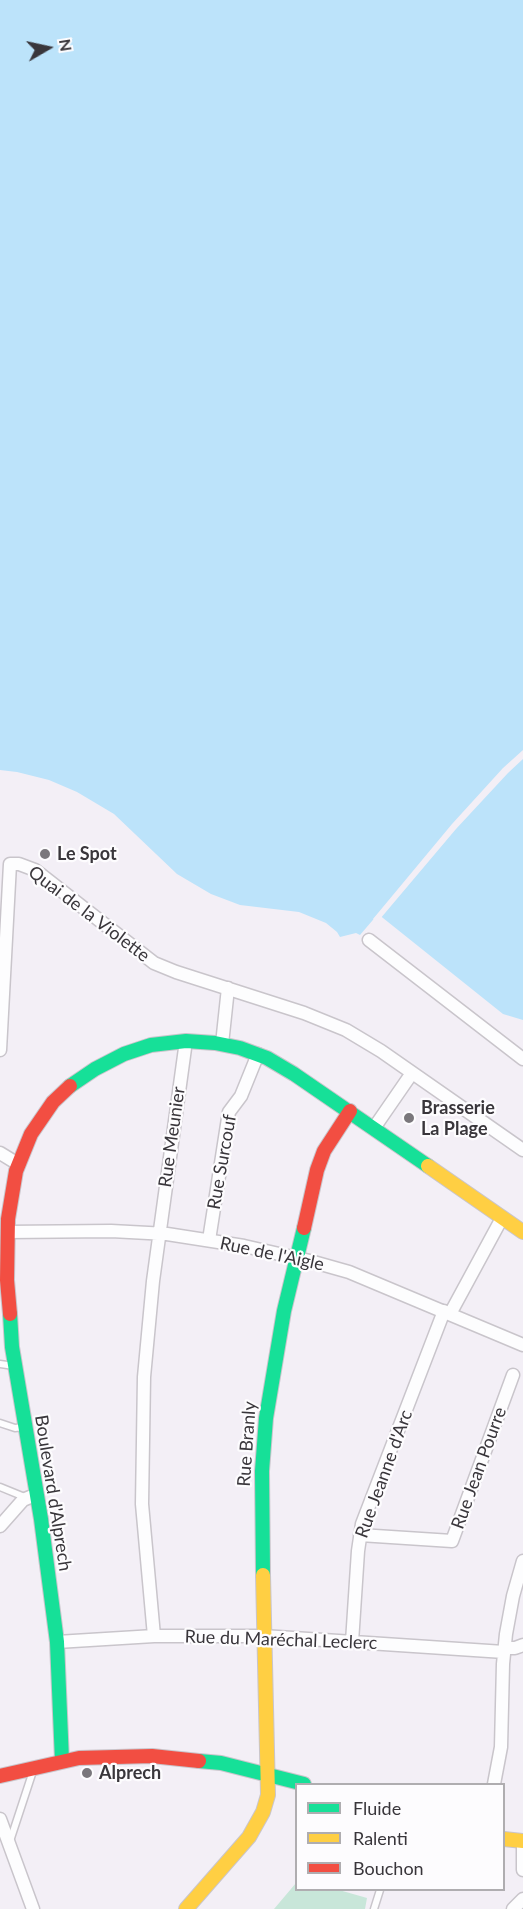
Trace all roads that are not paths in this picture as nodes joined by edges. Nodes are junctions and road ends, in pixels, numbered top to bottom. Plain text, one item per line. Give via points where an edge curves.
1 (369, 940) dead end
2 (228, 988) junction
3 (186, 1041) junction
4 (222, 1044) junction
5 (0, 1050) edge
6 (258, 1054) junction
7 (523, 1059) edge
8 (412, 1073) junction
9 (350, 1111) junction
10 (374, 1128) junction
11 (523, 1150) edge
12 (0, 1152) edge
13 (18, 1164) junction
14 (502, 1218) junction
15 (7, 1232) junction
16 (523, 1233) edge
17 (159, 1234) junction
18 (209, 1240) junction
19 (297, 1258) junction
20 (447, 1312) junction
21 (523, 1345) edge
22 (7, 1365) edge
23 (513, 1375) dead end
24 (0, 1424) edge
25 (24, 1427) junction
26 (0, 1487) edge
27 (32, 1496) junction
28 (0, 1526) edge
29 (360, 1535) junction
30 (523, 1561) edge
31 (154, 1636) junction
32 (263, 1636) junction
33 (57, 1641) junction
34 (352, 1642) junction
35 (523, 1645) edge
36 (504, 1650) junction
37 (62, 1761) junction
38 (34, 1767) junction
39 (0, 1776) edge
40 (269, 1776) junction
41 (296, 1783) edge
42 (494, 1783) edge
43 (0, 1819) edge
44 (505, 1839) edge
45 (523, 1843) edge
46 (9, 1844) junction
47 (523, 1870) edge
48 (380, 1891) edge
49 (523, 1899) edge
50 (33, 1909) edge
51 (186, 1909) edge
52 (374, 1909) edge
53 (513, 1909) edge

1 - 7 street
2 - 4 street
2 - 5 street, Quai de la Violette via 154,963 35,870 10,864
2 - 8 street, Quai de la Violette via 333,1023
3 - 4 street, Boulevard d'Alprech
3 - 13 street, Boulevard d'Alprech via 133,1051 76,1081 42,1117
3 - 17 street, Rue Meunier
4 - 6 street, Boulevard d'Alprech
6 - 9 street, Boulevard d'Alprech
6 - 18 street, Rue Surcouf via 241,1096 230,1109
8 - 10 street
8 - 11 street, Quai de la Violette
9 - 10 street, Boulevard d'Alprech
9 - 19 street, Rue Branly via 320,1161
10 - 14 street, Boulevard d'Alprech
12 - 13 street
13 - 15 street, Boulevard d'Alprech
14 - 16 street, Boulevard d'Alprech
14 - 20 street, Rue Jeanne d'Arc
15 - 17 street, Rue de l'Aigle via 91,1230
15 - 22 street, Boulevard d'Alprech
17 - 18 street, Rue de l'Aigle
17 - 31 street, Rue Meunier via 146,1349 141,1466
18 - 19 street, Rue de l'Aigle
19 - 20 street, Rue de l'Aigle via 349,1272
19 - 32 street, Rue Branly via 264,1430
20 - 21 street, Rue de l'Aigle
20 - 29 street, Rue Jeanne d'Arc
22 - 25 street, Boulevard d'Alprech
23 - 29 street, Rue Jean Pourre via 452,1541
24 - 25 lane
25 - 27 street, Boulevard d'Alprech
26 - 27 lane
27 - 28 street
27 - 33 street, Boulevard d'Alprech
29 - 34 street, Rue Jeanne d'Arc
30 - 36 street
31 - 32 street, Rue du Maréchal Leclerc
31 - 33 street, Rue du Maréchal Leclerc
32 - 34 street, Rue du Maréchal Leclerc
32 - 40 street, Rue Branly
33 - 37 street, Boulevard d'Alprech
34 - 36 street, Rue du Maréchal Leclerc
35 - 36 street, Rue du Maréchal Leclerc
36 - 42 street via 501,1747
37 - 38 street
37 - 40 street via 102,1756 175,1757
38 - 39 street
38 - 46 lane
40 - 41 street
40 - 51 street, Rue Branly via 267,1799 254,1830
43 - 46 street
44 - 45 street
45 - 47 street
46 - 50 street
48 - 52 lane
49 - 53 street

